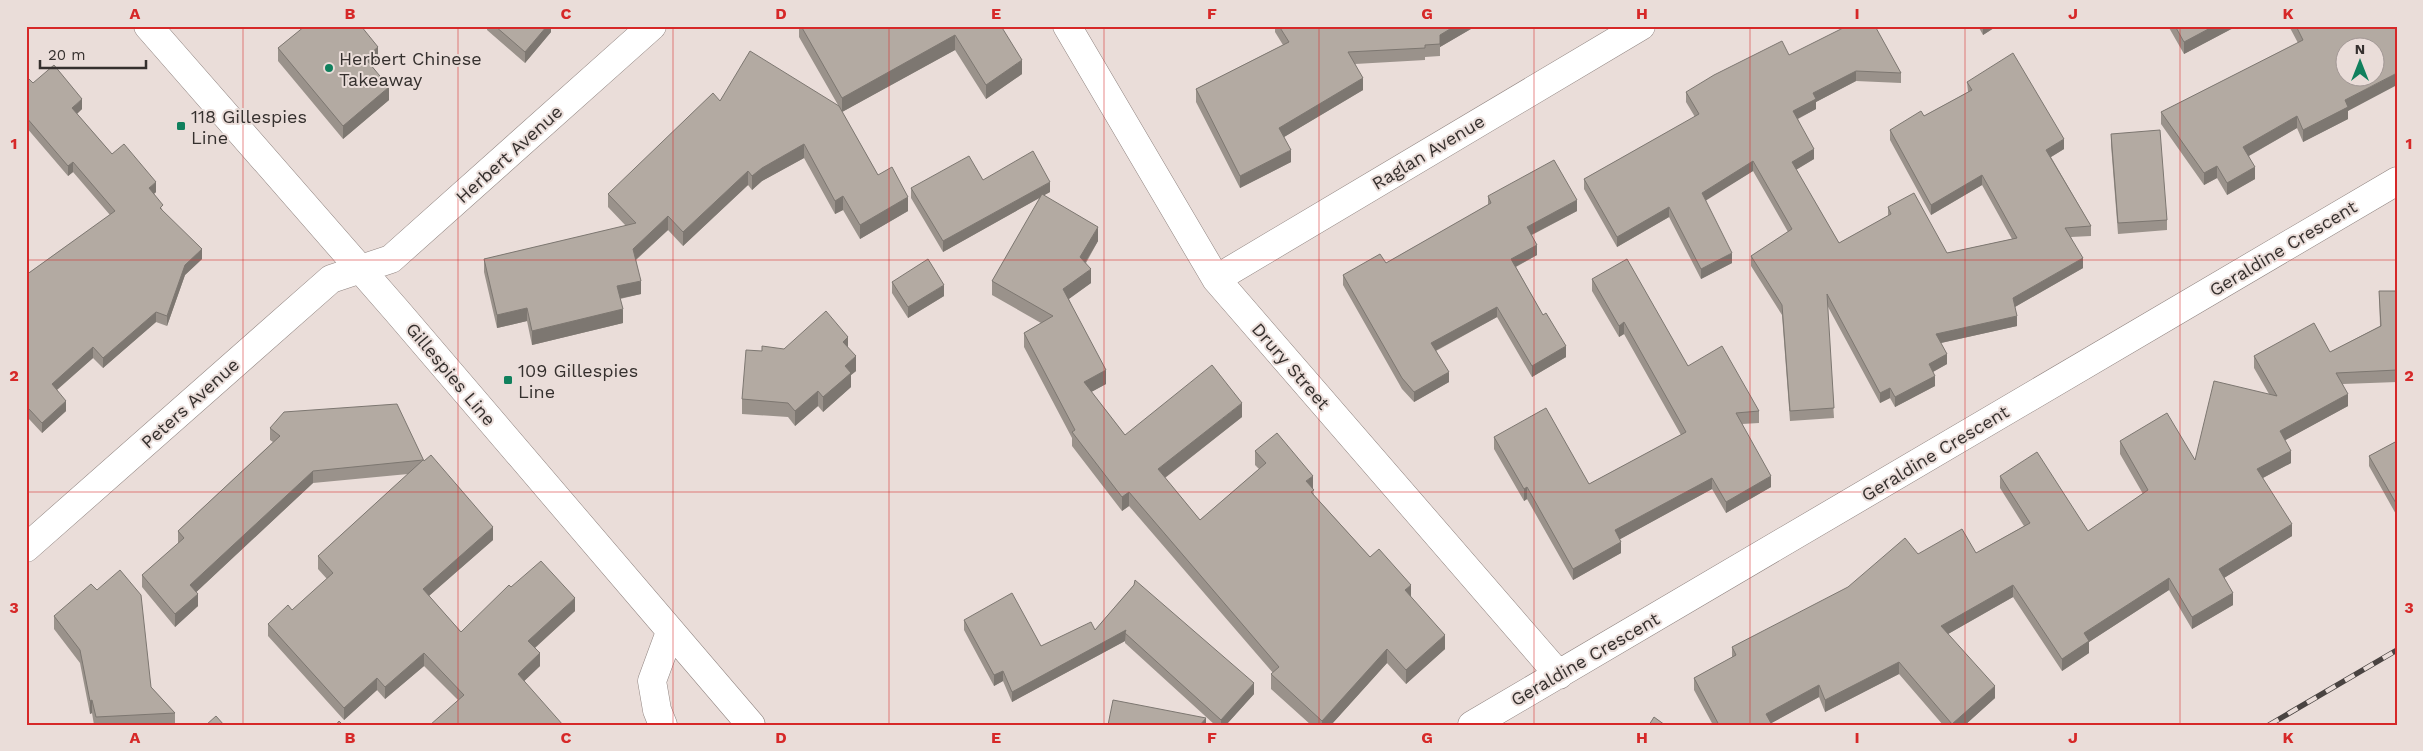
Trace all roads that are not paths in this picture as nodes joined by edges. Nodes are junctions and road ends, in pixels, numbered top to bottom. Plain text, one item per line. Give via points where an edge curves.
1 (148, 26) edge
2 (652, 26) edge
3 (1066, 26) edge
4 (1641, 26) edge
5 (2397, 181) edge
6 (359, 269) junction
7 (1216, 279) junction
8 (26, 548) edge
9 (670, 632) junction
10 (1559, 675) junction
11 (663, 725) edge
12 (750, 725) edge
13 (1472, 725) edge

1 - 6 street, Gillespies Line
2 - 6 street, Herbert Avenue via 391,259
3 - 7 street, Drury Street
4 - 7 street, Raglan Avenue
5 - 10 street, Geraldine Crescent
6 - 8 street, Peters Avenue via 331,279
6 - 9 street, Gillespies Line
7 - 10 street, Drury Street
9 - 11 street via 652,682
9 - 12 street, Gillespies Line
10 - 13 street, Geraldine Crescent

